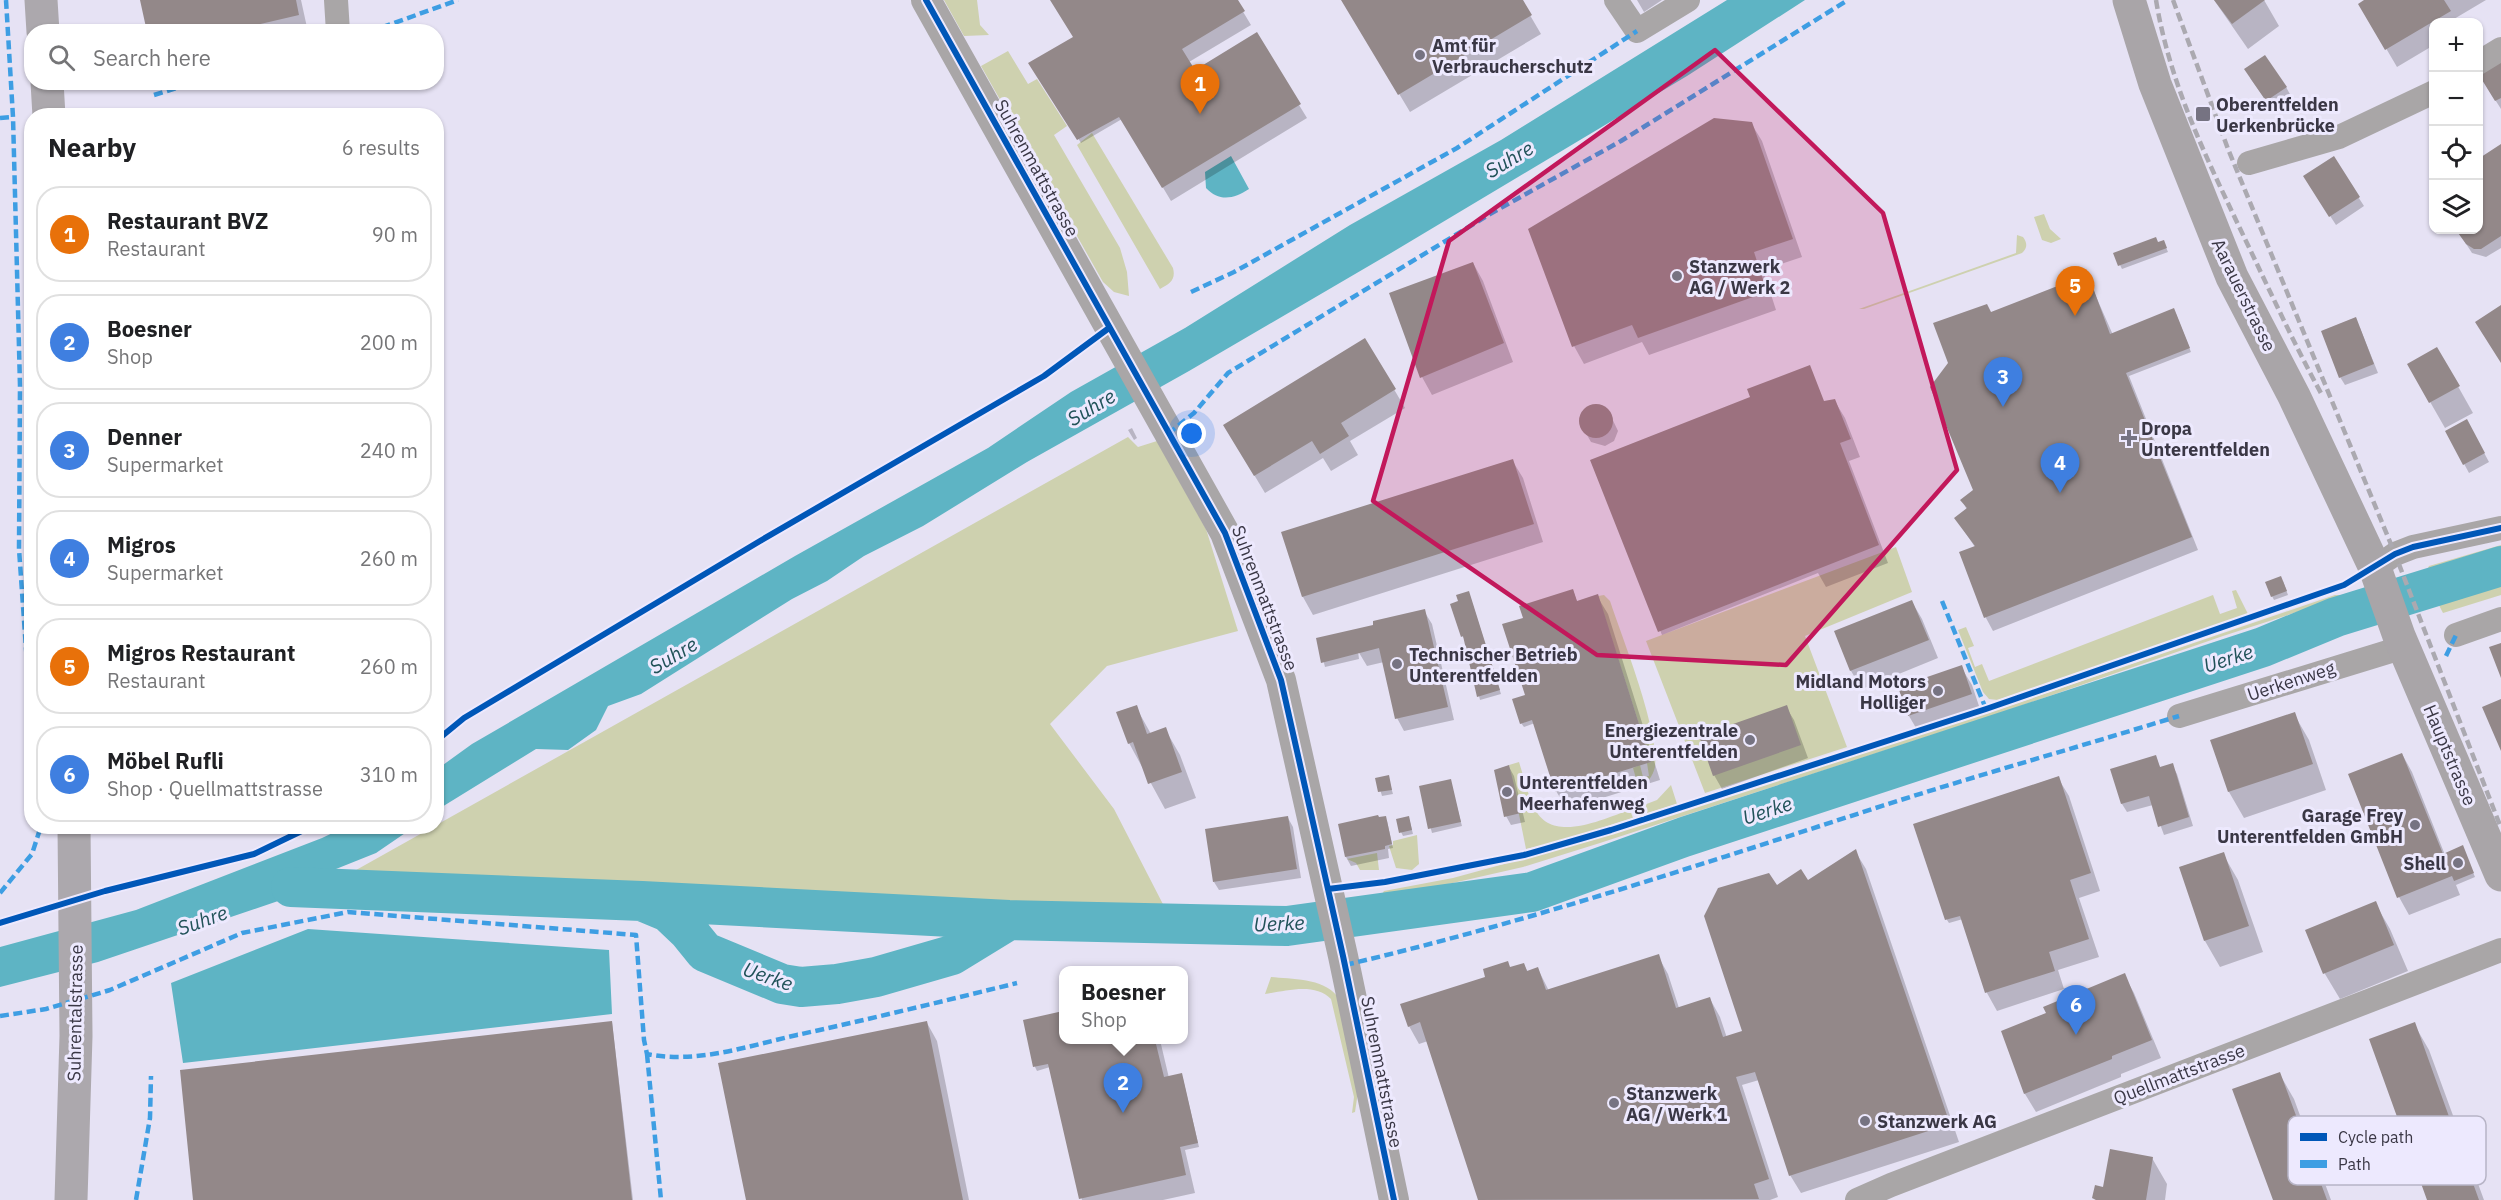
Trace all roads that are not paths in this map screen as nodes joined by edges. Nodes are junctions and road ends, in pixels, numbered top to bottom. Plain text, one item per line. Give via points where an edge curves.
1 (41, 0) edge
2 (336, 0) edge
3 (927, 0) edge
4 (1616, 0) edge
5 (1688, 0) edge
6 (2129, 0) edge
7 (42, 24) edge
8 (338, 24) edge
9 (2501, 49) edge
10 (2483, 60) edge
11 (47, 90) edge
12 (2429, 94) edge
13 (48, 108) edge
14 (2249, 163) dead end
15 (2501, 528) edge
16 (2378, 575) junction
17 (2501, 619) edge
18 (2456, 635) dead end
19 (2401, 641) junction
20 (2179, 716) dead end
21 (74, 834) edge
22 (2501, 875) edge
23 (2501, 950) edge
24 (71, 1200) edge
25 (1394, 1200) edge
26 (1857, 1200) edge

1 - 7 main road
2 - 8 street
3 - 25 street, Suhrenmattstrasse via 1225,533 1281,680
4 - 5 street via 1637,31
6 - 16 main road, Aarauerstrasse via 2155,84 2235,284 2294,396
9 - 10 street
11 - 13 main road
12 - 14 street via 2339,137
15 - 16 street via 2413,547 2395,554
16 - 19 main road, Aarauerstrasse
17 - 18 street
19 - 20 street, Uerkenweg
19 - 22 main road, Hauptstrasse
21 - 24 main road, Suhrentalstrasse via 76,1036
23 - 26 street, Quellmattstrasse

